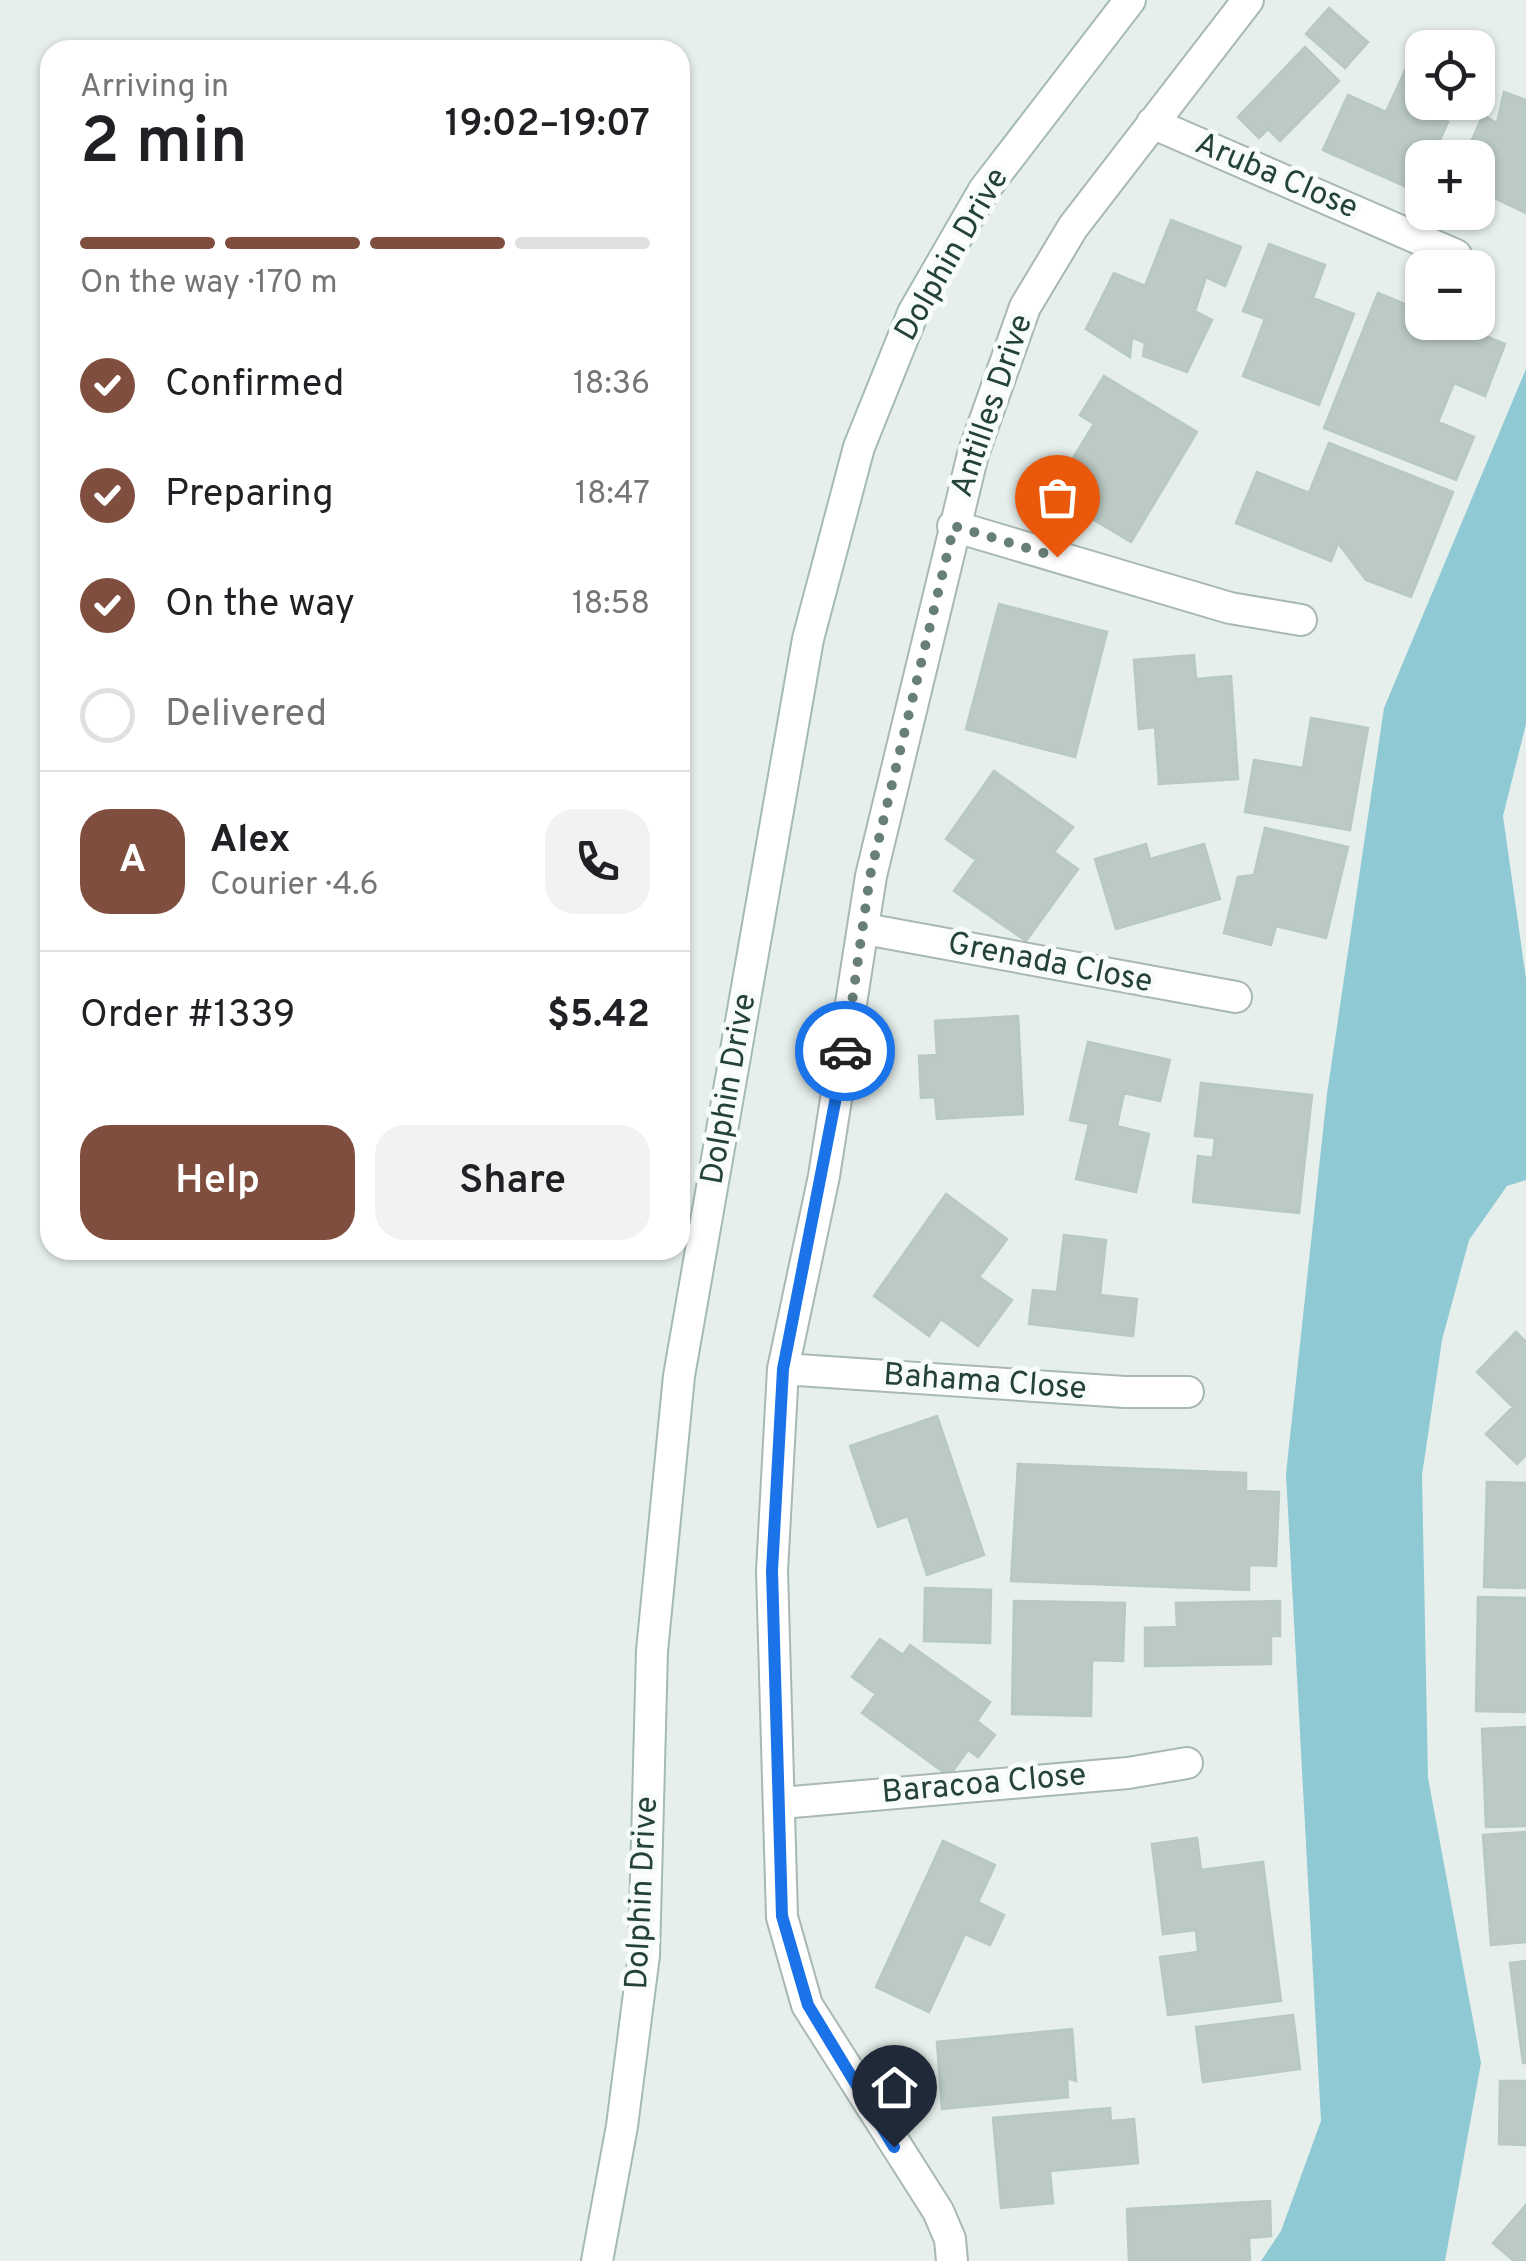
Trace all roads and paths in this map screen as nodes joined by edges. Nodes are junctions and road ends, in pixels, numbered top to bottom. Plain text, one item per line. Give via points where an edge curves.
1 (1130, 0) edge
2 (1248, 0) edge
3 (1152, 124) junction
4 (1444, 250) edge
5 (954, 526) junction
6 (1302, 620) dead end
7 (865, 930) junction
8 (1236, 997) dead end
9 (783, 1369) junction
10 (1188, 1392) dead end
11 (1187, 1762) dead end
12 (781, 1803) junction
13 (598, 2261) edge
14 (952, 2261) edge

1 - 13 street, Dolphin Drive via 984,190 913,313 858,447 808,639 679,1376 652,1651 644,1955
2 - 3 street, Antilles Drive
3 - 4 street, Aruba Close
3 - 5 street, Antilles Drive via 1073,228 1026,307
5 - 6 street via 1230,608
5 - 7 street, Antilles Drive via 870,876
7 - 8 street, Grenada Close
7 - 9 street, Antilles Drive
9 - 10 street, Bahama Close
9 - 12 street, Antilles Drive via 772,1571
11 - 12 street, Baracoa Close via 1128,1773
12 - 14 street, Antilles Drive via 782,1916 808,2005 938,2211

